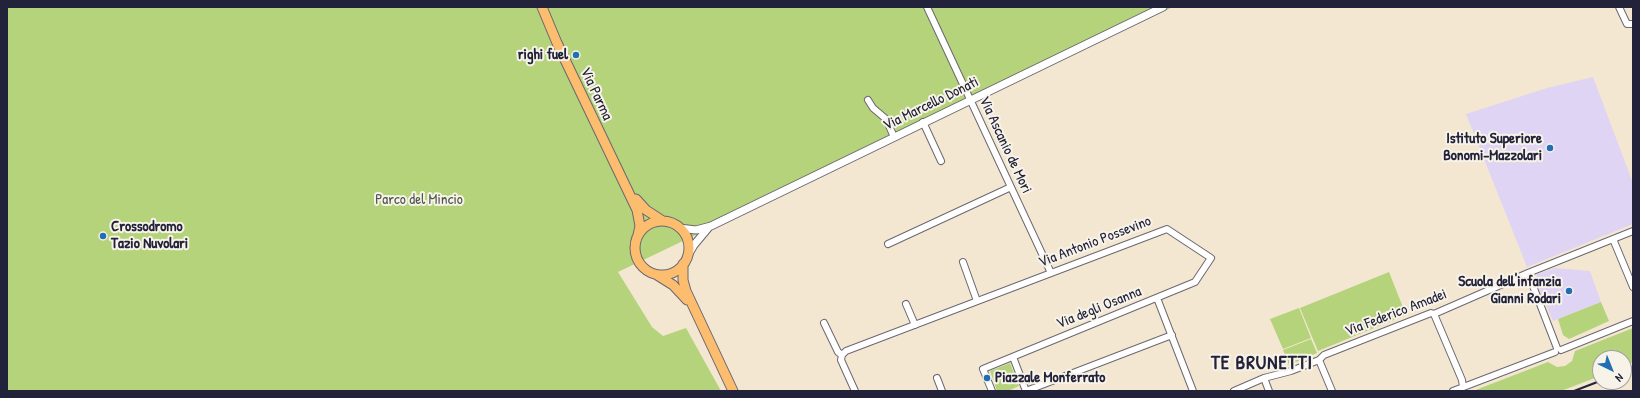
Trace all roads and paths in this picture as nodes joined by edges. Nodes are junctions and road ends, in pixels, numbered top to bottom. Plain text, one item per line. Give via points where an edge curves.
1 (542, 7) edge
2 (927, 7) edge
3 (1163, 7) edge
4 (1619, 7) edge
5 (1633, 24) edge
6 (868, 100) dead end
7 (970, 100) junction
8 (923, 122) junction
9 (894, 136) junction
10 (940, 160) dead end
11 (1011, 187) junction
12 (628, 190) junction
13 (663, 221) junction
14 (711, 226) junction
15 (679, 228) junction
16 (1633, 231) edge
17 (638, 235) junction
18 (1614, 239) junction
19 (888, 244) dead end
20 (685, 261) junction
21 (963, 262) dead end
22 (1051, 273) junction
23 (1528, 273) junction
24 (656, 274) junction
25 (1195, 282) joint
26 (1633, 287) edge
27 (1157, 298) junction
28 (977, 301) junction
29 (906, 304) dead end
30 (692, 305) junction
31 (1434, 314) junction
32 (1633, 321) edge
33 (824, 323) dead end
34 (915, 325) junction
35 (1172, 335) junction
36 (1558, 350) junction
37 (842, 355) junction
38 (1013, 357) junction
39 (1319, 360) junction
40 (937, 378) dead end
41 (1264, 378) junction
42 (1463, 387) junction
43 (734, 391) edge
44 (855, 391) edge
45 (942, 391) edge
46 (992, 391) edge
47 (1026, 391) edge
48 (1194, 391) edge
49 (1234, 391) edge
50 (1269, 391) edge
51 (1332, 391) edge
52 (1453, 391) edge

1 - 12 main road, Via Parma
2 - 7 street, Via Ascanio de Mori
3 - 7 street, Via Marcello Donati
4 - 5 street via 1627,24
6 - 9 street via 886,119
7 - 8 street, Via Marcello Donati
7 - 11 street, Via Ascanio de Mori
8 - 9 street, Via Marcello Donati
8 - 10 street
9 - 14 street, Via Marcello Donati
11 - 19 street
11 - 22 street, Via Ascanio de Mori
12 - 13 main road, Via Parma via 646,210
12 - 17 main road, Via Parma via 639,216
13 - 15 main road
13 - 17 main road via 652,223
14 - 15 street, Via Marcello Donati via 696,230
14 - 20 street, Via Marcello Donati via 694,245
15 - 20 main road via 688,242
16 - 18 street, Via Federico Amadei
17 - 24 main road via 635,248 637,258 644,268
18 - 23 street, Via Federico Amadei
18 - 26 street
20 - 24 main road via 672,273
20 - 30 main road via 682,280
21 - 28 street
22 - 25 street, Via Antonio Possevino via 1167,229 1211,258
22 - 28 street, Via Antonio Possevino
23 - 31 street, Via Federico Amadei
23 - 36 street
24 - 30 main road via 673,285
25 - 27 street, Via degli Osanna
27 - 35 street
27 - 38 street, Via degli Osanna
28 - 34 street, Via Antonio Possevino
29 - 34 street
30 - 43 main road
31 - 39 street, Via Federico Amadei via 1430,313 1324,355
31 - 42 street
32 - 36 street
33 - 37 street via 838,352
34 - 37 street, Via Antonio Possevino via 846,351
35 - 47 street
35 - 48 street
36 - 42 street
37 - 44 street via 841,360
38 - 46 street, Via degli Osanna via 983,369
38 - 47 street
39 - 41 street, Via Federico Amadei
39 - 51 street
40 - 45 street
41 - 49 street, Via Federico Amadei
41 - 50 street
42 - 52 street

